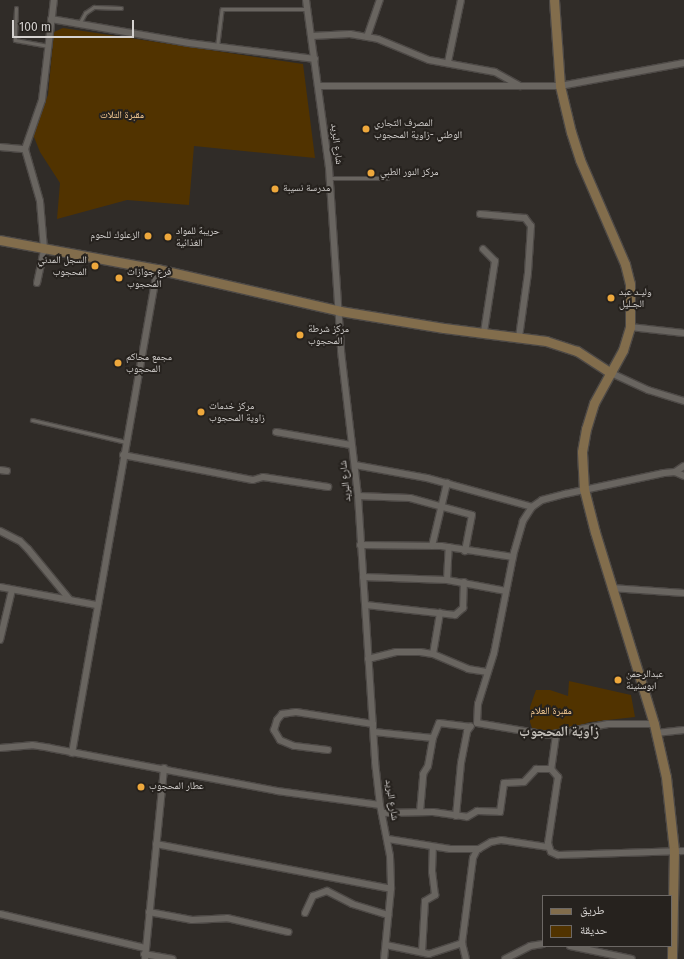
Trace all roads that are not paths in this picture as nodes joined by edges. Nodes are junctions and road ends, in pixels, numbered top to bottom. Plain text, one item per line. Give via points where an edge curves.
1 (54, 0) edge
2 (306, 0) edge
3 (380, 0) edge
4 (461, 0) edge
5 (554, 0) edge
6 (16, 8) dead end
7 (121, 8) dead end
8 (308, 9) junction
9 (51, 19) junction
10 (79, 24) junction
11 (312, 36) junction
12 (367, 37) junction
13 (48, 46) junction
14 (217, 47) junction
15 (315, 60) junction
16 (448, 62) junction
17 (684, 63) edge
18 (318, 86) junction
19 (560, 86) junction
20 (521, 87) junction
21 (0, 147) edge
22 (25, 149) junction
23 (330, 178) junction
24 (387, 178) dead end
25 (480, 214) dead end
26 (0, 240) edge
27 (44, 249) junction
28 (483, 249) dead end
29 (157, 268) junction
30 (37, 283) dead end
31 (340, 311) junction
32 (630, 327) junction
33 (484, 332) junction
34 (684, 333) edge
35 (519, 337) junction
36 (611, 373) junction
37 (684, 401) edge
38 (32, 420) dead end
39 (276, 432) dead end
40 (126, 442) junction
41 (351, 444) junction
42 (124, 455) junction
43 (355, 465) junction
44 (684, 466) edge
45 (675, 472) junction
46 (684, 476) edge
47 (447, 484) junction
48 (328, 487) dead end
49 (584, 489) junction
50 (358, 496) junction
51 (442, 507) junction
52 (532, 507) junction
53 (0, 531) edge
54 (360, 546) junction
55 (432, 546) junction
56 (448, 547) junction
57 (465, 551) junction
58 (513, 557) junction
59 (363, 577) junction
60 (447, 580) junction
61 (464, 582) junction
62 (0, 588) edge
63 (611, 588) junction
64 (12, 590) junction
65 (506, 591) junction
66 (684, 593) edge
67 (70, 600) junction
68 (96, 605) junction
69 (366, 605) junction
70 (440, 613) junction
71 (0, 640) edge
72 (433, 654) junction
73 (368, 659) junction
74 (488, 672) junction
75 (476, 722) junction
76 (373, 724) junction
77 (470, 727) junction
78 (655, 729) junction
79 (684, 730) edge
80 (374, 732) junction
81 (556, 734) junction
82 (433, 738) junction
83 (0, 748) edge
84 (328, 750) dead end
85 (72, 753) junction
86 (164, 768) junction
87 (551, 769) junction
88 (380, 805) junction
89 (420, 812) junction
90 (382, 814) junction
91 (456, 816) junction
92 (388, 839) junction
93 (156, 844) junction
94 (433, 847) junction
95 (548, 847) junction
96 (479, 849) junction
97 (674, 851) junction
98 (684, 851) edge
99 (391, 888) junction
100 (149, 912) junction
101 (305, 913) dead end
102 (0, 914) edge
103 (388, 915) junction
104 (288, 932) dead end
105 (462, 943) junction
106 (542, 944) edge
107 (386, 945) junction
108 (575, 947) edge
109 (422, 952) junction
110 (145, 954) edge
111 (173, 959) edge
112 (384, 959) edge
113 (466, 959) edge
114 (504, 959) edge
115 (632, 959) edge
116 (672, 959) edge

1 - 9 street
2 - 8 street, شارع البريد
3 - 12 street
4 - 16 street
5 - 19 street
6 - 13 lane via 15,40
7 - 10 lane via 94,7 84,12
8 - 11 street, شارع البريد
8 - 14 lane via 222,9
9 - 10 street
9 - 13 street
10 - 14 street
11 - 12 street via 350,34
11 - 15 street, شارع البريد
12 - 16 street via 429,60
13 - 22 street via 42,100
14 - 15 street
15 - 18 street, شارع البريد
16 - 20 street via 495,72
17 - 19 street
18 - 20 street
18 - 23 street, شارع البريد
19 - 20 street
19 - 32 street via 580,160 625,264 630,284
21 - 22 street
22 - 27 street via 40,201
23 - 24 lane
23 - 31 street, شارع البريد
25 - 35 street via 525,218 531,226 528,273
26 - 27 street
27 - 29 street
27 - 30 street
28 - 33 street via 495,260
29 - 31 street
29 - 40 street
31 - 33 street
31 - 41 street, شارع البريد via 340,351
32 - 34 street
32 - 36 street via 623,350
33 - 35 street
35 - 36 street via 563,345 590,358
36 - 37 street via 648,390
36 - 49 street via 594,403 586,429 582,452
38 - 40 lane
39 - 41 street
40 - 42 street
41 - 43 street, شارع البريد
42 - 48 street via 253,480 263,477
42 - 68 street
43 - 47 street via 393,470
43 - 50 street, شارع البريد
44 - 45 street
45 - 46 street
45 - 49 street
47 - 51 street
47 - 52 street
49 - 52 street via 548,498
49 - 63 street
50 - 51 street via 410,498
50 - 54 street, شارع البريد
51 - 55 street
51 - 57 street via 473,516
52 - 58 street via 523,521
53 - 67 street via 16,538 28,549
54 - 55 street
54 - 59 street, شارع البريد
55 - 56 street
56 - 57 street
56 - 60 street
57 - 58 street
58 - 65 street
59 - 60 street
59 - 69 street, شارع البريد
60 - 61 street
61 - 65 street
61 - 70 street via 462,611 455,615
62 - 64 street
63 - 66 street
63 - 78 street
64 - 67 street
64 - 71 street
65 - 74 street
67 - 68 street
68 - 85 street
69 - 70 street
69 - 73 street, شارع البريد
70 - 72 street
72 - 73 street via 409,651
72 - 74 street via 468,669
73 - 76 street, شارع البريد
74 - 75 street
75 - 77 street
75 - 81 street via 541,735
76 - 80 street, شارع البريد
76 - 84 street via 296,712 282,714 277,720 274,730 280,740 294,746
77 - 82 street via 439,723
77 - 91 street via 461,763
78 - 79 street
78 - 81 street via 608,724
78 - 97 street via 666,777
80 - 82 street
80 - 88 street, شارع البريد
81 - 87 street
82 - 89 street via 428,766 423,774
83 - 85 street via 32,745
85 - 86 street
86 - 88 street via 277,791
86 - 93 street
87 - 91 street via 536,769 524,782 504,782 500,812 479,811 470,817
87 - 95 street via 558,777
88 - 90 street, شارع البريد
89 - 90 street
89 - 91 street
90 - 92 street, شارع البريد
92 - 94 street
92 - 99 street, شارع البريد
93 - 99 street
93 - 100 street
94 - 96 street
94 - 109 street via 432,872 435,895 425,901
95 - 96 street via 501,840
95 - 97 street via 558,855
96 - 105 street via 473,858
97 - 98 street
97 - 116 street
99 - 103 street, شارع البريد
100 - 104 street via 192,920 227,918
100 - 110 street
101 - 103 street via 313,896 327,891 352,904
102 - 110 street
103 - 107 street, شارع البريد
105 - 109 street via 429,954
105 - 113 street
106 - 114 street via 530,946
107 - 109 street
107 - 112 street, شارع البريد
108 - 115 street
110 - 111 street

